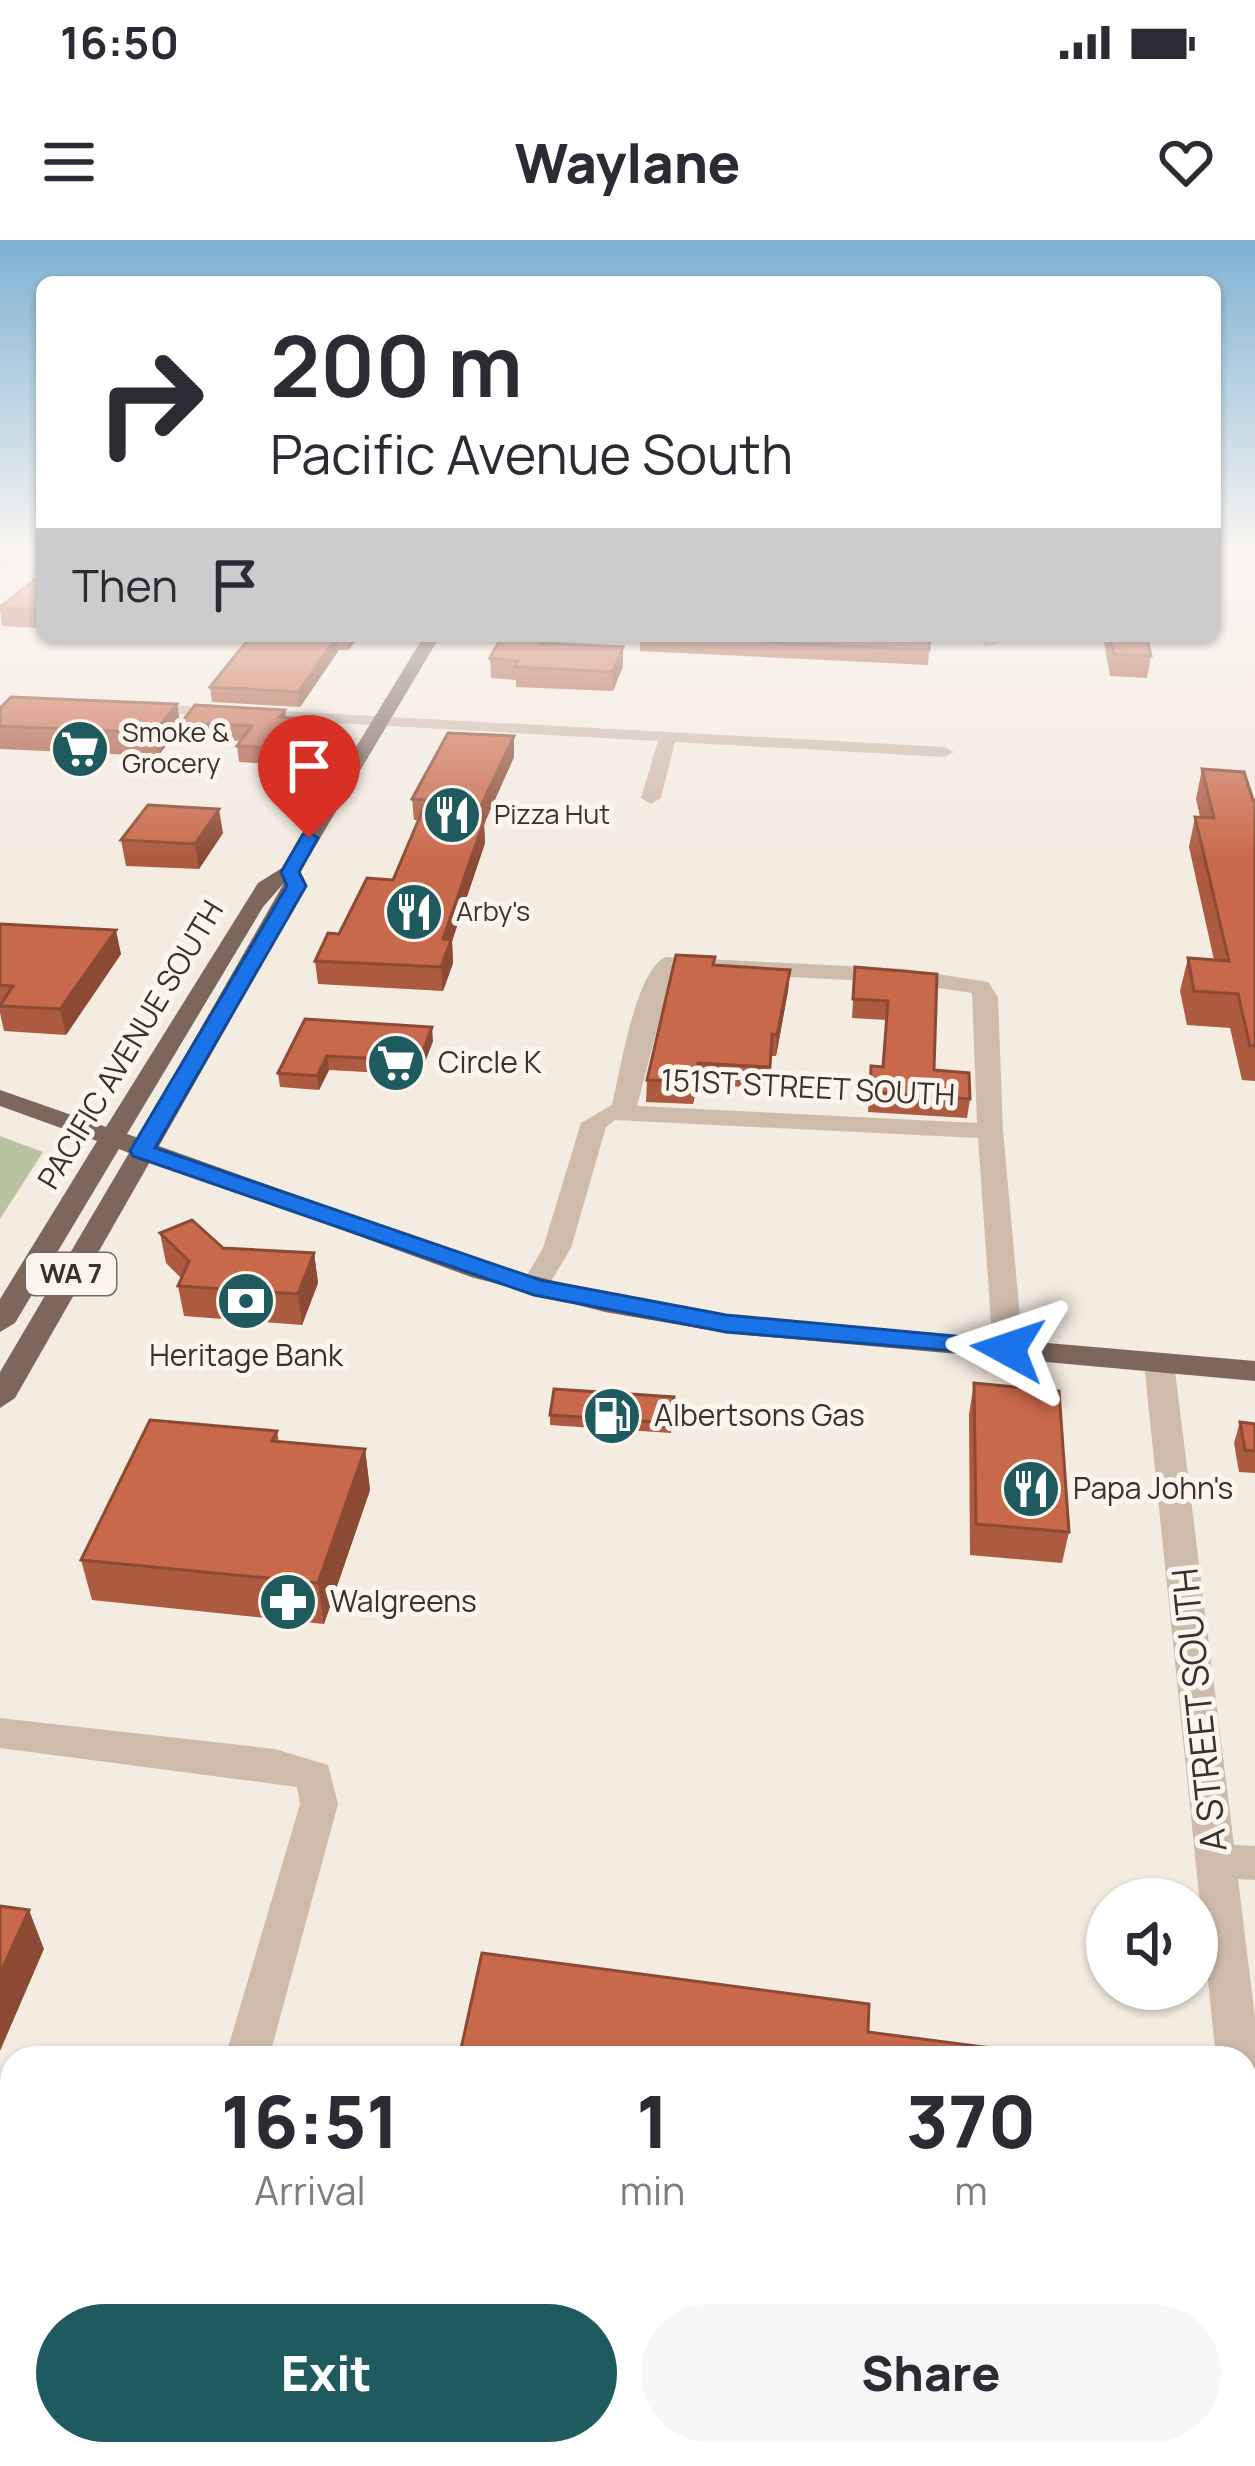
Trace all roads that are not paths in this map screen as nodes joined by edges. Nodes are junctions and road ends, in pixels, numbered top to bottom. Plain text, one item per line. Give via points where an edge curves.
1 (421, 653) edge
2 (112, 706) edge
3 (379, 720) junction
4 (668, 736) junction
5 (945, 752) dead end
6 (651, 798) dead end
7 (290, 872) junction
8 (0, 1097) edge
9 (622, 1110) junction
10 (990, 1131) junction
11 (109, 1140) junction
12 (142, 1151) junction
13 (534, 1287) junction
14 (0, 1323) edge
15 (1008, 1349) junction
16 (1159, 1363) junction
17 (1255, 1371) edge
18 (0, 1398) edge
19 (0, 1733) edge
20 (1236, 1862) edge
21 (251, 2046) edge
22 (1238, 2046) edge

1 - 3 main road, PACIFIC AVENUE SOUTH / WA 7
2 - 3 street
3 - 4 street
3 - 7 main road, PACIFIC AVENUE SOUTH / WA 7
4 - 5 street
4 - 6 street
7 - 11 main road, PACIFIC AVENUE SOUTH / WA 7 via 268,883
7 - 12 main road, PACIFIC AVENUE SOUTH / WA 7 via 296,886
8 - 11 main road
9 - 10 street, 151ST STREET SOUTH
9 - 10 street via 666,964 906,976 980,987 986,997
9 - 13 street via 594,1123 557,1248
10 - 15 street
11 - 12 main road
11 - 14 main road, PACIFIC AVENUE SOUTH / WA 7
12 - 13 main road
12 - 18 main road, PACIFIC AVENUE SOUTH / WA 7
13 - 15 main road via 726,1324
15 - 16 main road
16 - 17 main road
16 - 20 street, A STREET SOUTH
19 - 21 street via 314,1776 319,1804
20 - 22 street, A STREET SOUTH

